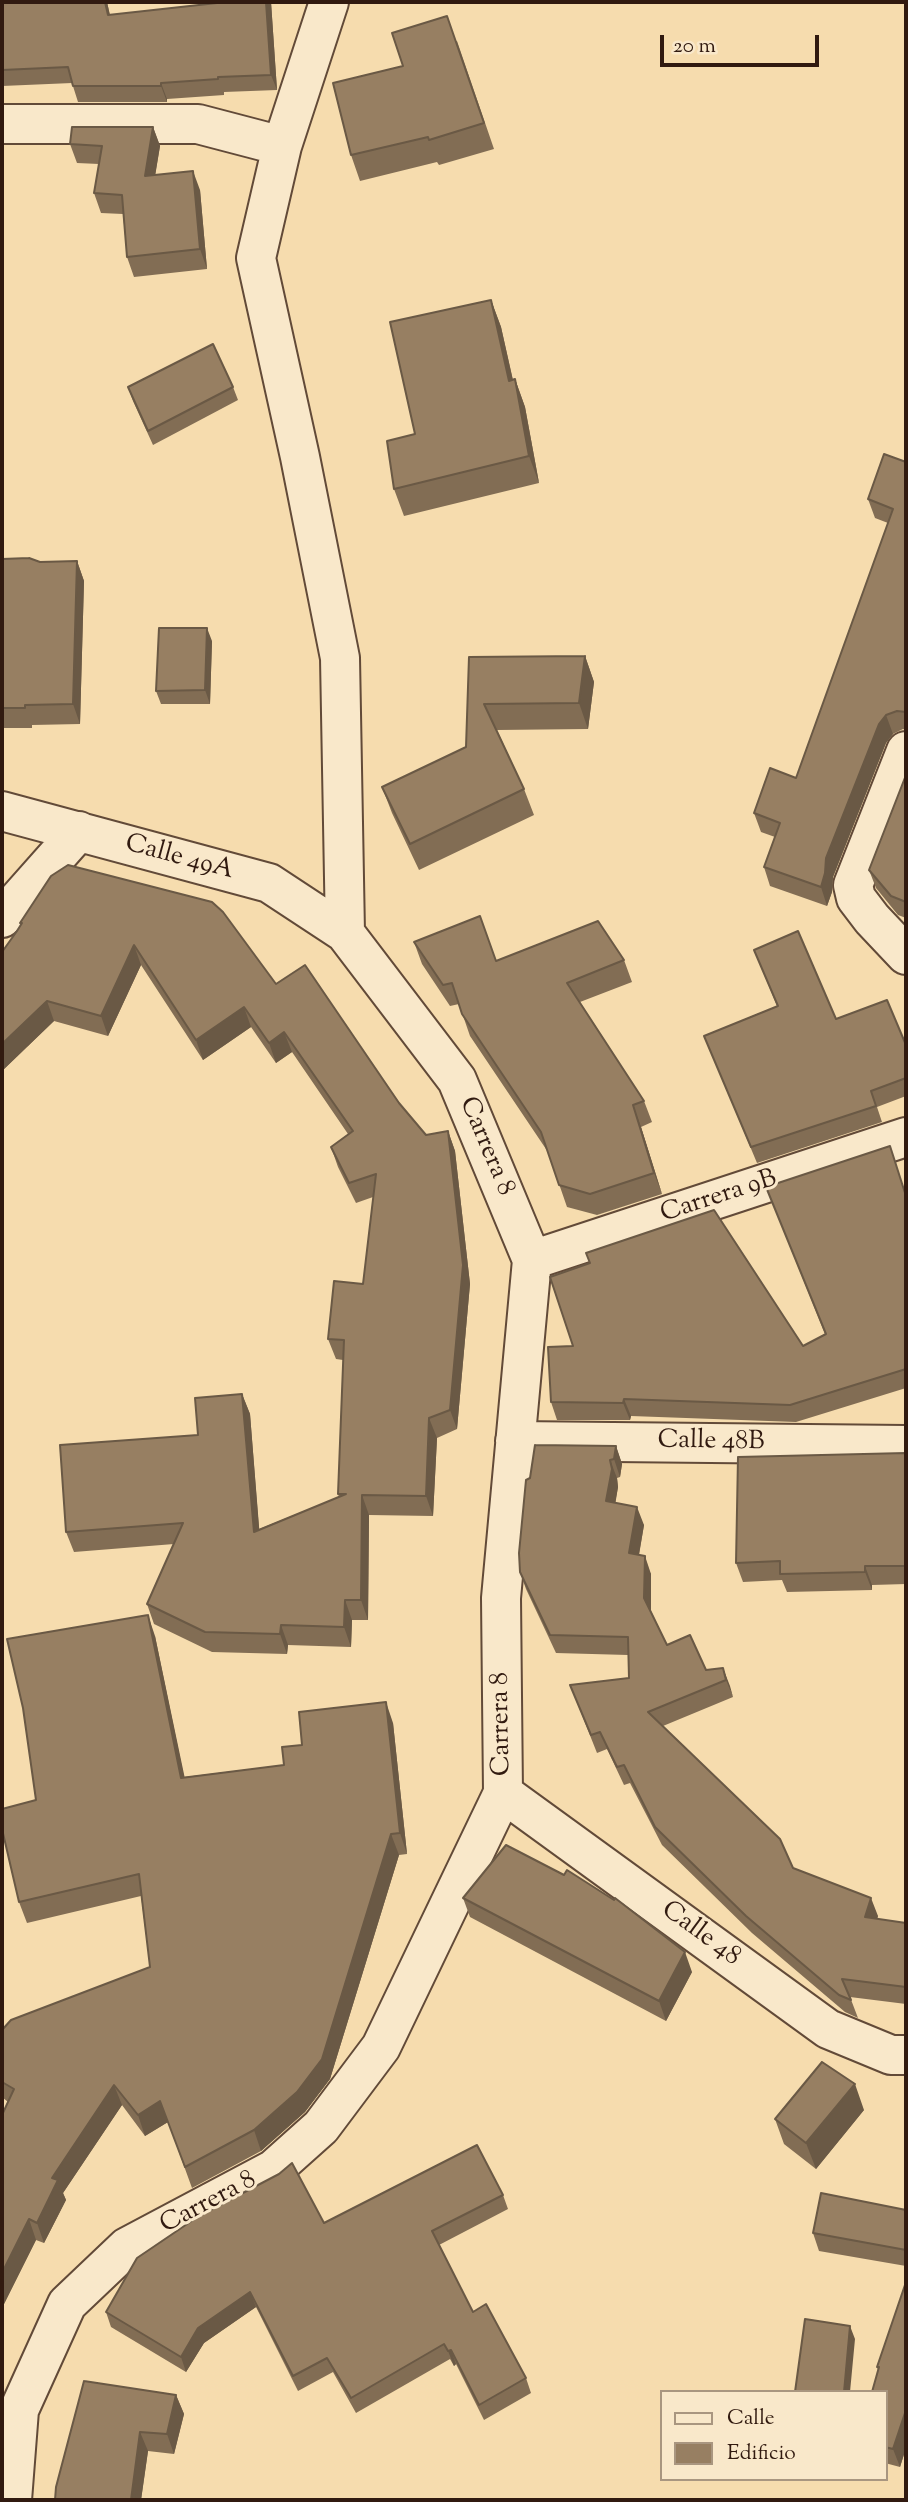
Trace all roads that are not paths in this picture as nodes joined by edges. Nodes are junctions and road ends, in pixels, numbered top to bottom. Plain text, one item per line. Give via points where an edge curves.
1 (329, 2) edge
2 (2, 124) edge
3 (282, 146) junction
4 (906, 751) edge
5 (2, 811) edge
6 (79, 831) junction
7 (2, 918) edge
8 (345, 933) junction
9 (906, 955) edge
10 (906, 1137) edge
11 (532, 1260) junction
12 (515, 1441) junction
13 (906, 1445) edge
14 (503, 1793) junction
15 (906, 2055) edge
16 (12, 2500) edge

1 - 3 street
2 - 3 street via 198,124
3 - 8 street via 256,258 340,657
4 - 9 street via 853,885 856,898
5 - 6 street, Calle 49A
6 - 7 street
6 - 8 street, Calle 49A via 269,883
8 - 11 street, Carrera 8 via 457,1080
10 - 11 street, Carrera 9B
11 - 12 street, Carrera 8
12 - 13 street, Calle 48B
12 - 14 street, Carrera 8 via 501,1598
14 - 15 street, Calle 48 via 828,2029 891,2054
14 - 16 street, Carrera 8 via 381,2047 321,2127 274,2169 128,2248 67,2304 19,2410

